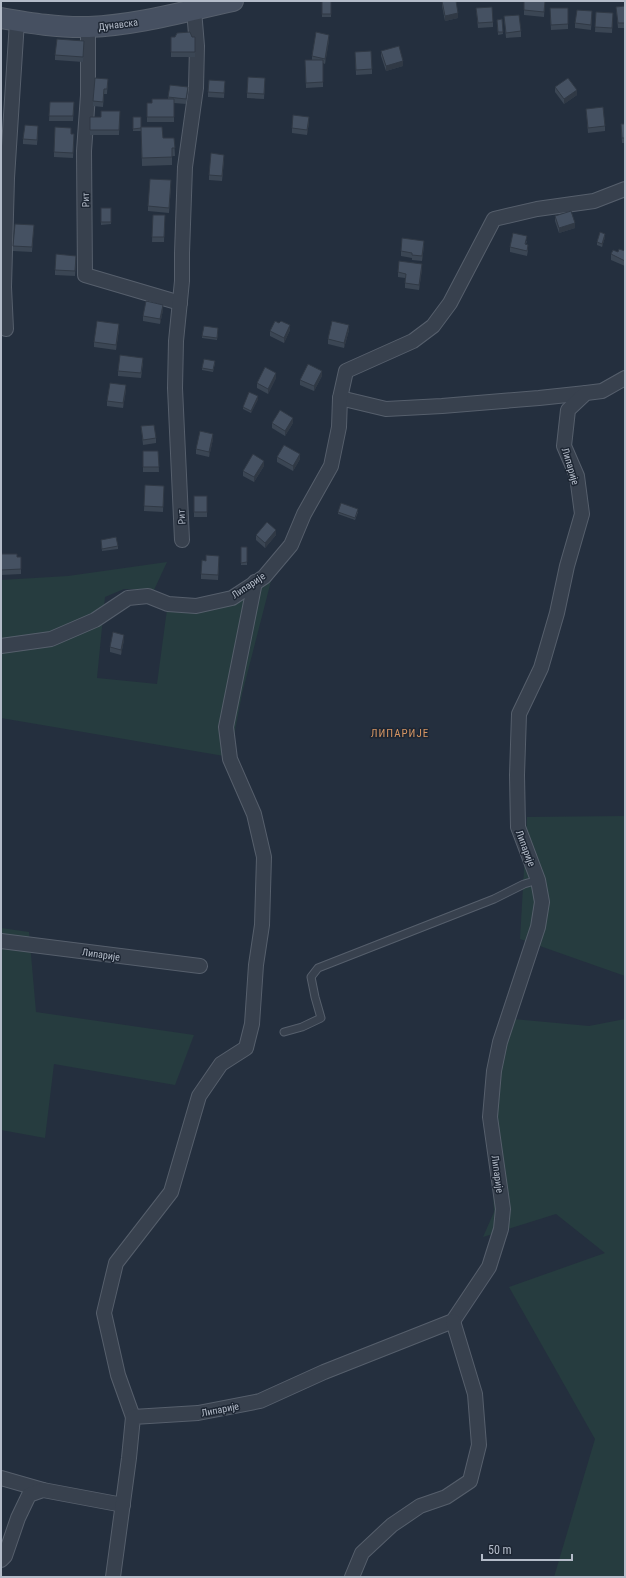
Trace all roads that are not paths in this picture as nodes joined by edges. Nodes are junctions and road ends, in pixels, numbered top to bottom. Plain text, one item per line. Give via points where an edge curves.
1 (233, 1) edge
2 (194, 10) junction
3 (9, 19) edge
4 (88, 27) junction
5 (625, 189) edge
6 (180, 302) junction
7 (6, 329) dead end
8 (625, 378) edge
9 (586, 392) junction
10 (340, 398) junction
11 (182, 540) dead end
12 (255, 582) junction
13 (1, 646) edge
14 (538, 880) junction
15 (1, 941) edge
16 (200, 966) dead end
17 (284, 1032) dead end
18 (453, 1321) junction
19 (133, 1417) junction
20 (1, 1478) edge
21 (43, 1490) junction
22 (123, 1505) junction
23 (1, 1560) edge
24 (113, 1577) edge
25 (352, 1577) edge

1 - 2 main road, Дунавска
2 - 4 main road, Дунавска via 120,24
2 - 6 street, Рит via 197,46 196,88 186,167
3 - 4 main road, Дунавска via 66,27
3 - 7 street via 4,287
4 - 6 street, Рит via 88,95 84,151 85,275
5 - 10 street, Липарије via 594,201 538,209 494,219 450,304 434,326 413,341 346,371
6 - 11 street, Рит via 174,388
8 - 9 street via 602,391
9 - 10 street via 524,400 386,409
9 - 14 street, Липарије via 568,410 564,446 577,476 582,514 567,566 558,613 541,668 519,714 518,826
10 - 12 street, Липарије via 339,427 331,466 304,514 291,545 264,576
12 - 13 street, Липарије via 232,598 196,606 168,604 148,596 128,598 95,620 51,639
12 - 19 street via 226,727 230,759 254,814 264,857 262,925 252,1024 246,1048 221,1064 199,1096 171,1192 116,1264 104,1313 118,1375
14 - 17 lane via 318,968 311,977 321,1018
14 - 18 street, Липарије via 542,902 538,927 500,1042 494,1070 490,1117 503,1209 502,1229 489,1267
15 - 16 street, Липарије
18 - 19 street, Липарије via 324,1372 260,1401 198,1413
18 - 25 street via 475,1394 479,1445 470,1481 446,1497 420,1506 392,1525 362,1553
19 - 22 street
20 - 21 street
21 - 22 street
21 - 23 street via 29,1495 5,1556
22 - 24 street

